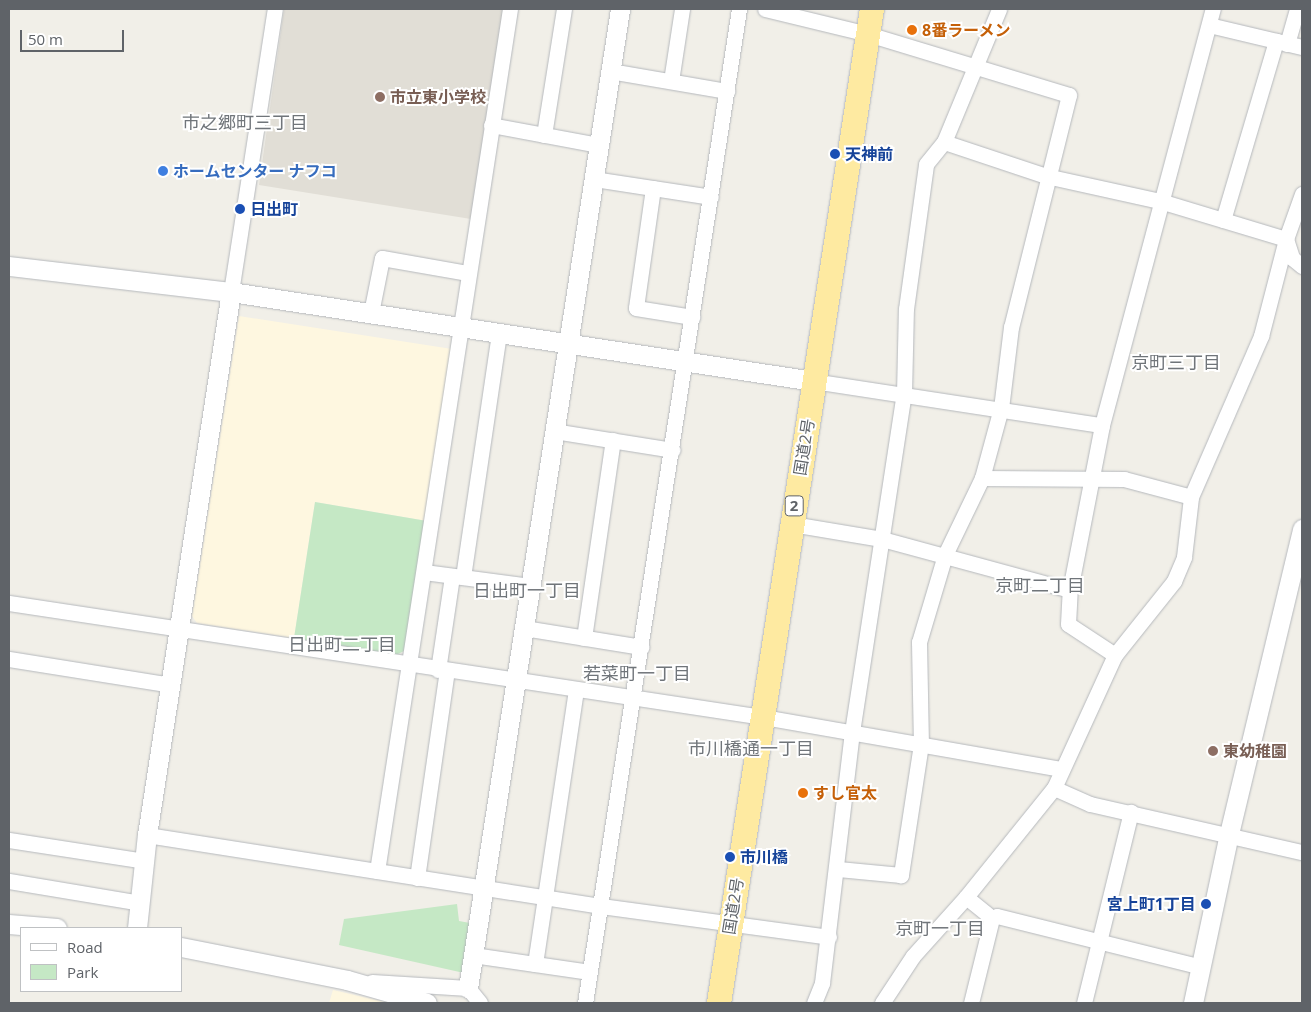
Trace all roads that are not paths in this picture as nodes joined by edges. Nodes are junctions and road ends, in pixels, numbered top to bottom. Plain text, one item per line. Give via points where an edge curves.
1 (275, 9) edge
2 (510, 9) edge
3 (564, 9) edge
4 (620, 9) edge
5 (682, 9) edge
6 (740, 9) edge
7 (766, 9) edge
8 (872, 9) edge
9 (998, 9) edge
10 (1213, 9) edge
11 (1297, 9) edge
12 (1208, 25) junction
13 (868, 34) junction
14 (1282, 43) junction
15 (1302, 47) edge
16 (974, 66) junction
17 (610, 71) junction
18 (672, 81) junction
19 (727, 91) junction
20 (491, 125) junction
21 (544, 135) junction
22 (944, 142) junction
23 (599, 145) junction
24 (1046, 176) junction
25 (594, 179) junction
26 (653, 188) junction
27 (1302, 194) edge
28 (711, 197) junction
29 (1160, 201) junction
30 (1222, 220) junction
31 (1286, 239) junction
32 (9, 266) edge
33 (1302, 266) edge
34 (467, 273) junction
35 (231, 292) junction
36 (371, 313) junction
37 (692, 317) junction
38 (460, 327) junction
39 (499, 333) junction
40 (568, 342) junction
41 (686, 361) junction
42 (814, 382) junction
43 (904, 394) junction
44 (1001, 408) junction
45 (1102, 425) junction
46 (554, 431) junction
47 (613, 440) junction
48 (672, 450) junction
49 (982, 478) junction
50 (1092, 478) junction
51 (1191, 496) junction
52 (792, 524) junction
53 (1302, 529) edge
54 (882, 539) junction
55 (944, 555) junction
56 (424, 572) junction
57 (457, 577) junction
58 (530, 586) junction
59 (1070, 590) junction
60 (9, 603) edge
61 (524, 628) junction
62 (179, 630) junction
63 (584, 638) junction
64 (641, 647) junction
65 (1116, 655) junction
66 (9, 659) edge
67 (406, 665) junction
68 (443, 671) junction
69 (517, 682) junction
70 (170, 685) junction
71 (576, 690) junction
72 (633, 699) junction
73 (763, 717) junction
74 (852, 732) junction
75 (921, 744) junction
76 (1062, 769) junction
77 (1054, 788) junction
78 (1131, 812) junction
79 (147, 835) junction
80 (1228, 838) junction
81 (9, 840) edge
82 (1302, 852) edge
83 (144, 861) junction
84 (838, 869) junction
85 (377, 871) junction
86 (417, 878) junction
87 (9, 881) edge
88 (484, 887) junction
89 (546, 897) junction
90 (966, 897) junction
91 (140, 903) junction
92 (601, 906) junction
93 (992, 918) junction
94 (9, 924) edge
95 (730, 924) junction
96 (45, 927) edge
97 (137, 927) edge
98 (829, 937) junction
99 (1100, 943) junction
100 (182, 947) edge
101 (473, 955) junction
102 (535, 964) junction
103 (1202, 967) junction
104 (590, 972) junction
105 (347, 980) junction
106 (468, 988) junction
107 (427, 1003) edge
108 (480, 1003) edge
109 (585, 1003) edge
110 (719, 1003) edge
111 (814, 1003) edge
112 (882, 1003) edge
113 (970, 1003) edge
114 (1084, 1003) edge
115 (1193, 1003) edge

1 - 35 street
2 - 20 street
3 - 21 street
4 - 17 street
5 - 18 street
6 - 19 street
7 - 13 street
8 - 13 highway, 国道2号 / 2
9 - 16 street
10 - 12 street
11 - 14 street
12 - 14 street
12 - 29 street
13 - 16 street
13 - 42 highway, 国道2号 / 2
14 - 15 street
14 - 30 street
16 - 22 street
16 - 24 street via 1069,95
17 - 18 street
17 - 23 street
18 - 19 street
19 - 28 street
20 - 21 street
20 - 34 street
21 - 23 street
22 - 24 street
22 - 43 street via 926,164 913,245 906,309
23 - 25 street
24 - 29 street
24 - 44 street via 1011,327
25 - 26 street
25 - 40 street
26 - 28 street
26 - 37 street via 636,308
27 - 31 street
28 - 37 street
29 - 30 street
29 - 45 street
30 - 31 street
31 - 33 street via 1292,258
31 - 51 street via 1262,336
32 - 35 street
34 - 36 street via 382,258
34 - 38 street
35 - 36 street
35 - 62 street
36 - 38 street
37 - 41 street
38 - 39 street
38 - 56 street
39 - 40 street
39 - 57 street
40 - 41 street
40 - 46 street
41 - 42 street
41 - 48 street
42 - 43 street
42 - 52 highway, 国道2号 / 2
43 - 44 street
43 - 54 street via 887,486
44 - 45 street
44 - 49 street
45 - 50 street
46 - 47 street
46 - 58 street
47 - 48 street
47 - 63 street
48 - 64 street
49 - 50 street
49 - 55 street
50 - 51 street via 1124,479
50 - 59 street
51 - 65 street via 1184,557 1174,581
52 - 54 street
52 - 73 highway, 国道2号 / 2
53 - 80 street
54 - 55 street
54 - 74 street
55 - 59 street
55 - 75 street via 918,642
56 - 57 street
56 - 67 street
57 - 58 street
57 - 68 street
58 - 61 street
59 - 65 street via 1068,624
60 - 62 street
61 - 63 street
61 - 69 street
62 - 67 street
62 - 70 street
63 - 64 street
64 - 72 street
65 - 76 street
66 - 70 street
67 - 68 street
67 - 85 street
68 - 69 street
68 - 86 street
69 - 71 street
69 - 88 street
70 - 79 street
71 - 72 street
71 - 89 street
72 - 73 street
72 - 92 street
73 - 74 street
73 - 95 highway, 国道2号 / 2
74 - 75 street
74 - 84 street
75 - 76 street
75 - 84 street via 901,875
76 - 77 street
77 - 78 street via 1090,804
77 - 90 street
78 - 80 street
78 - 99 street
79 - 83 street
79 - 85 street
80 - 82 street
80 - 103 street
81 - 83 street
83 - 91 street
84 - 98 street
85 - 86 street
86 - 88 street
87 - 91 street
88 - 89 street
88 - 101 street
89 - 92 street
89 - 102 street
90 - 93 street
90 - 112 street via 913,956
91 - 97 street
92 - 95 street
92 - 104 street
93 - 99 street via 997,916
93 - 113 street
94 - 96 street
95 - 98 street
95 - 110 highway, 国道2号 / 2
98 - 111 street via 822,983
99 - 103 street
99 - 114 street
100 - 105 street
101 - 102 street
101 - 106 street
102 - 104 street
103 - 115 street
104 - 109 street
105 - 106 street
105 - 107 street
106 - 108 street

